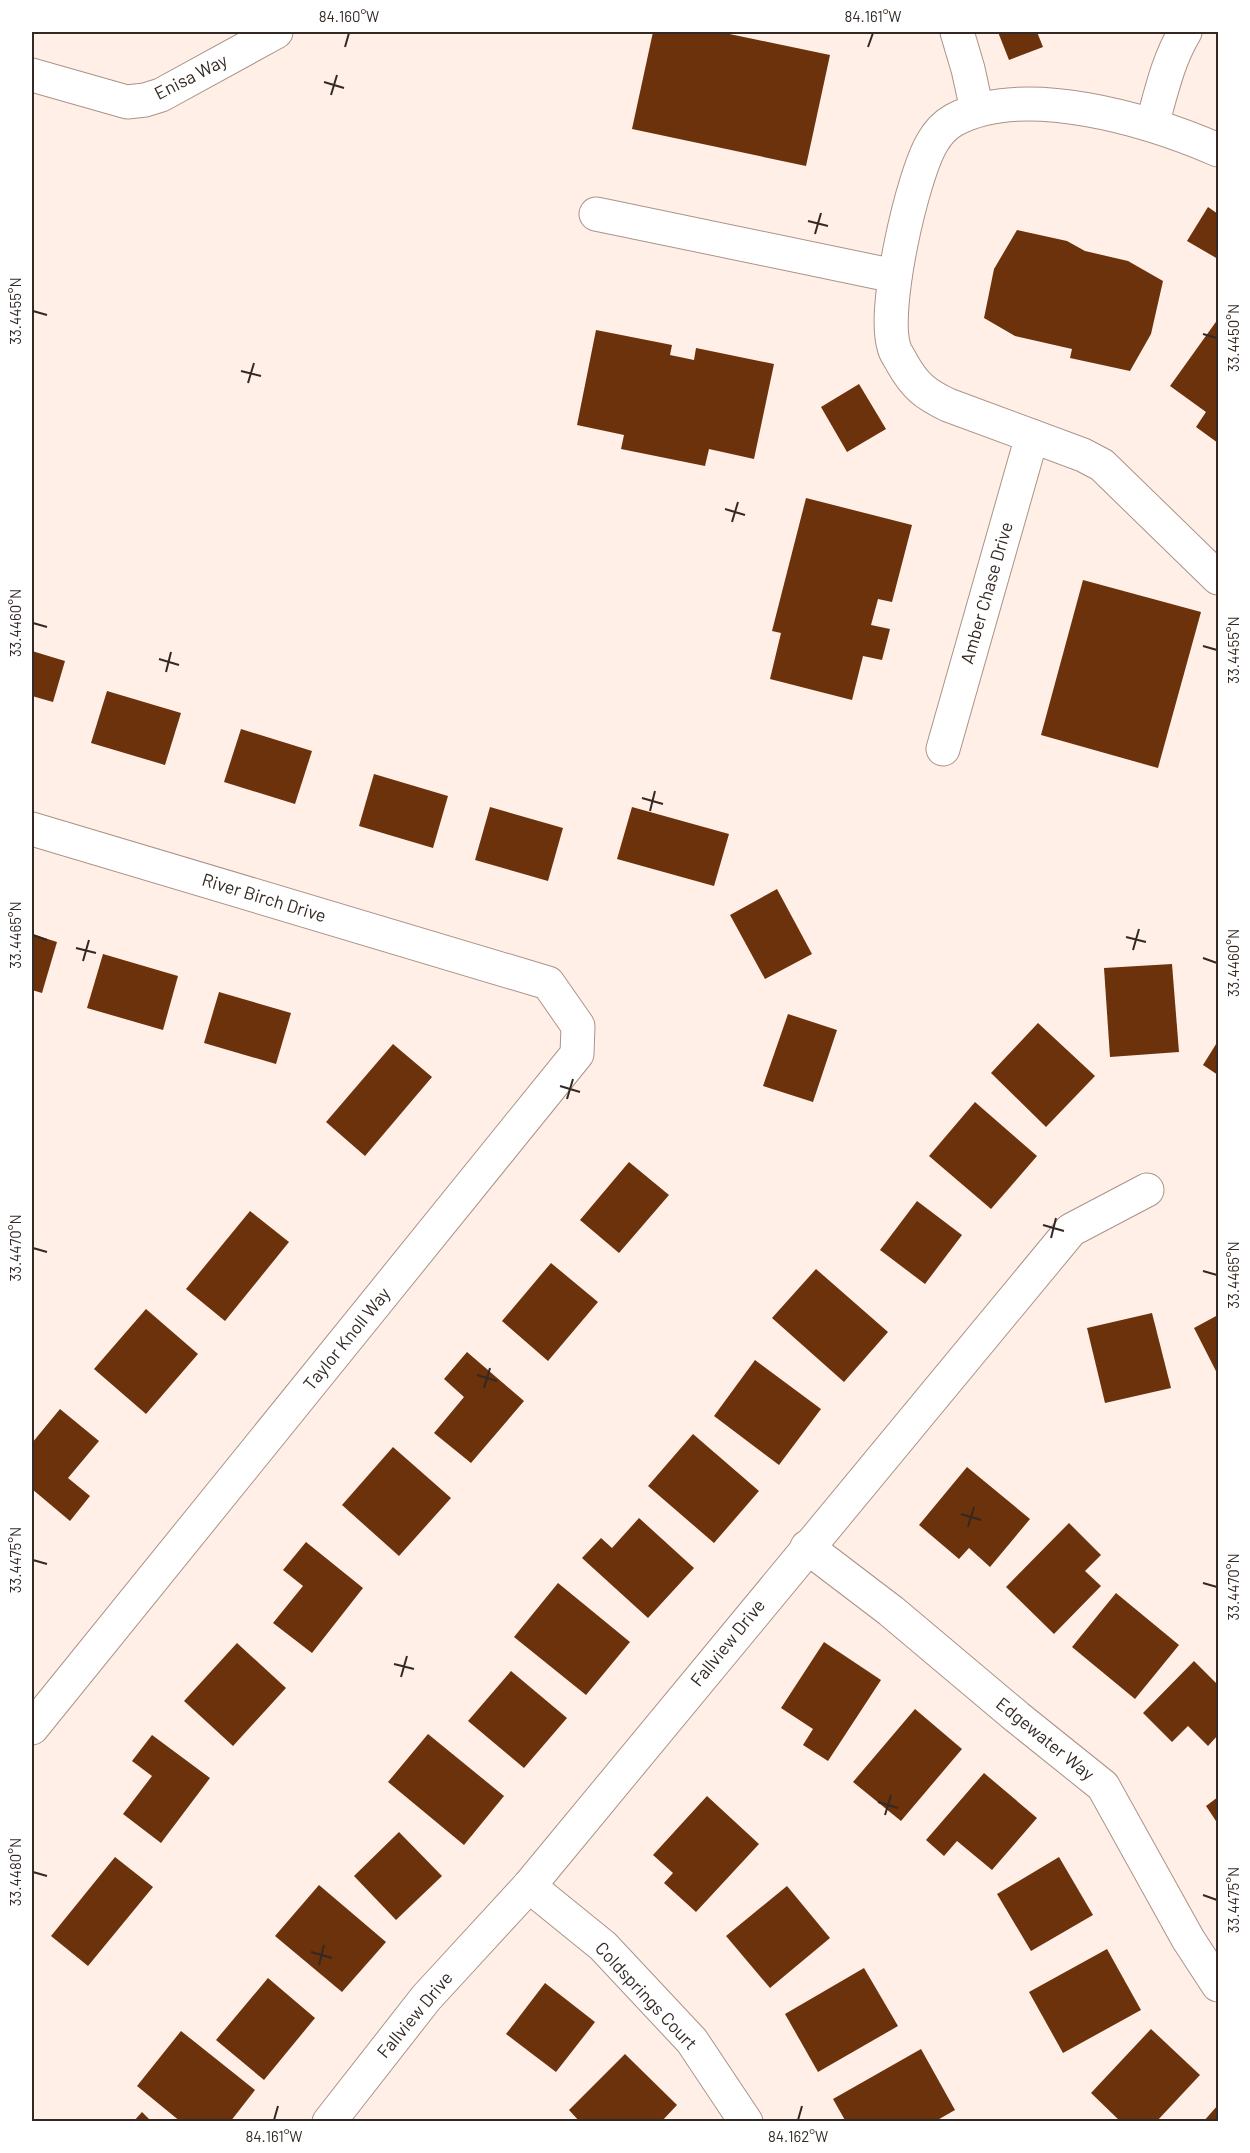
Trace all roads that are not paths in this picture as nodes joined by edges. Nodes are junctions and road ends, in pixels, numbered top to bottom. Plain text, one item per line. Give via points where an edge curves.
1 (276, 32) edge
2 (957, 32) edge
3 (1185, 32) edge
4 (32, 75) edge
5 (977, 110) junction
6 (1152, 125) junction
7 (1218, 150) edge
8 (596, 214) dead end
9 (896, 276) junction
10 (1032, 436) junction
11 (1218, 578) edge
12 (943, 749) dead end
13 (32, 829) edge
14 (496, 966) joint
15 (1147, 1190) dead end
16 (807, 1547) junction
17 (32, 1728) edge
18 (529, 1886) junction
19 (1218, 1985) edge
20 (329, 2121) edge
21 (746, 2121) edge

1 - 4 street, Enisa Way via 145,100 127,102
2 - 5 street
3 - 6 street via 1170,61
5 - 6 street via 1028,104 1094,112
5 - 9 street via 952,121 932,144 917,177
6 - 7 street
8 - 9 street
9 - 10 street via 890,326 894,348 916,386 948,405
10 - 11 street via 1102,465
10 - 12 street, Amber Chase Drive
13 - 14 street, River Birch Drive
14 - 17 street, Taylor Knoll Way via 548,982 578,1026 577,1054
15 - 16 street, Fallview Drive via 1071,1230
16 - 18 street, Fallview Drive
16 - 19 street, Edgewater Way via 1103,1786
18 - 20 street, Fallview Drive via 426,1998
18 - 21 street, Coldsprings Court via 603,1946 692,2041

